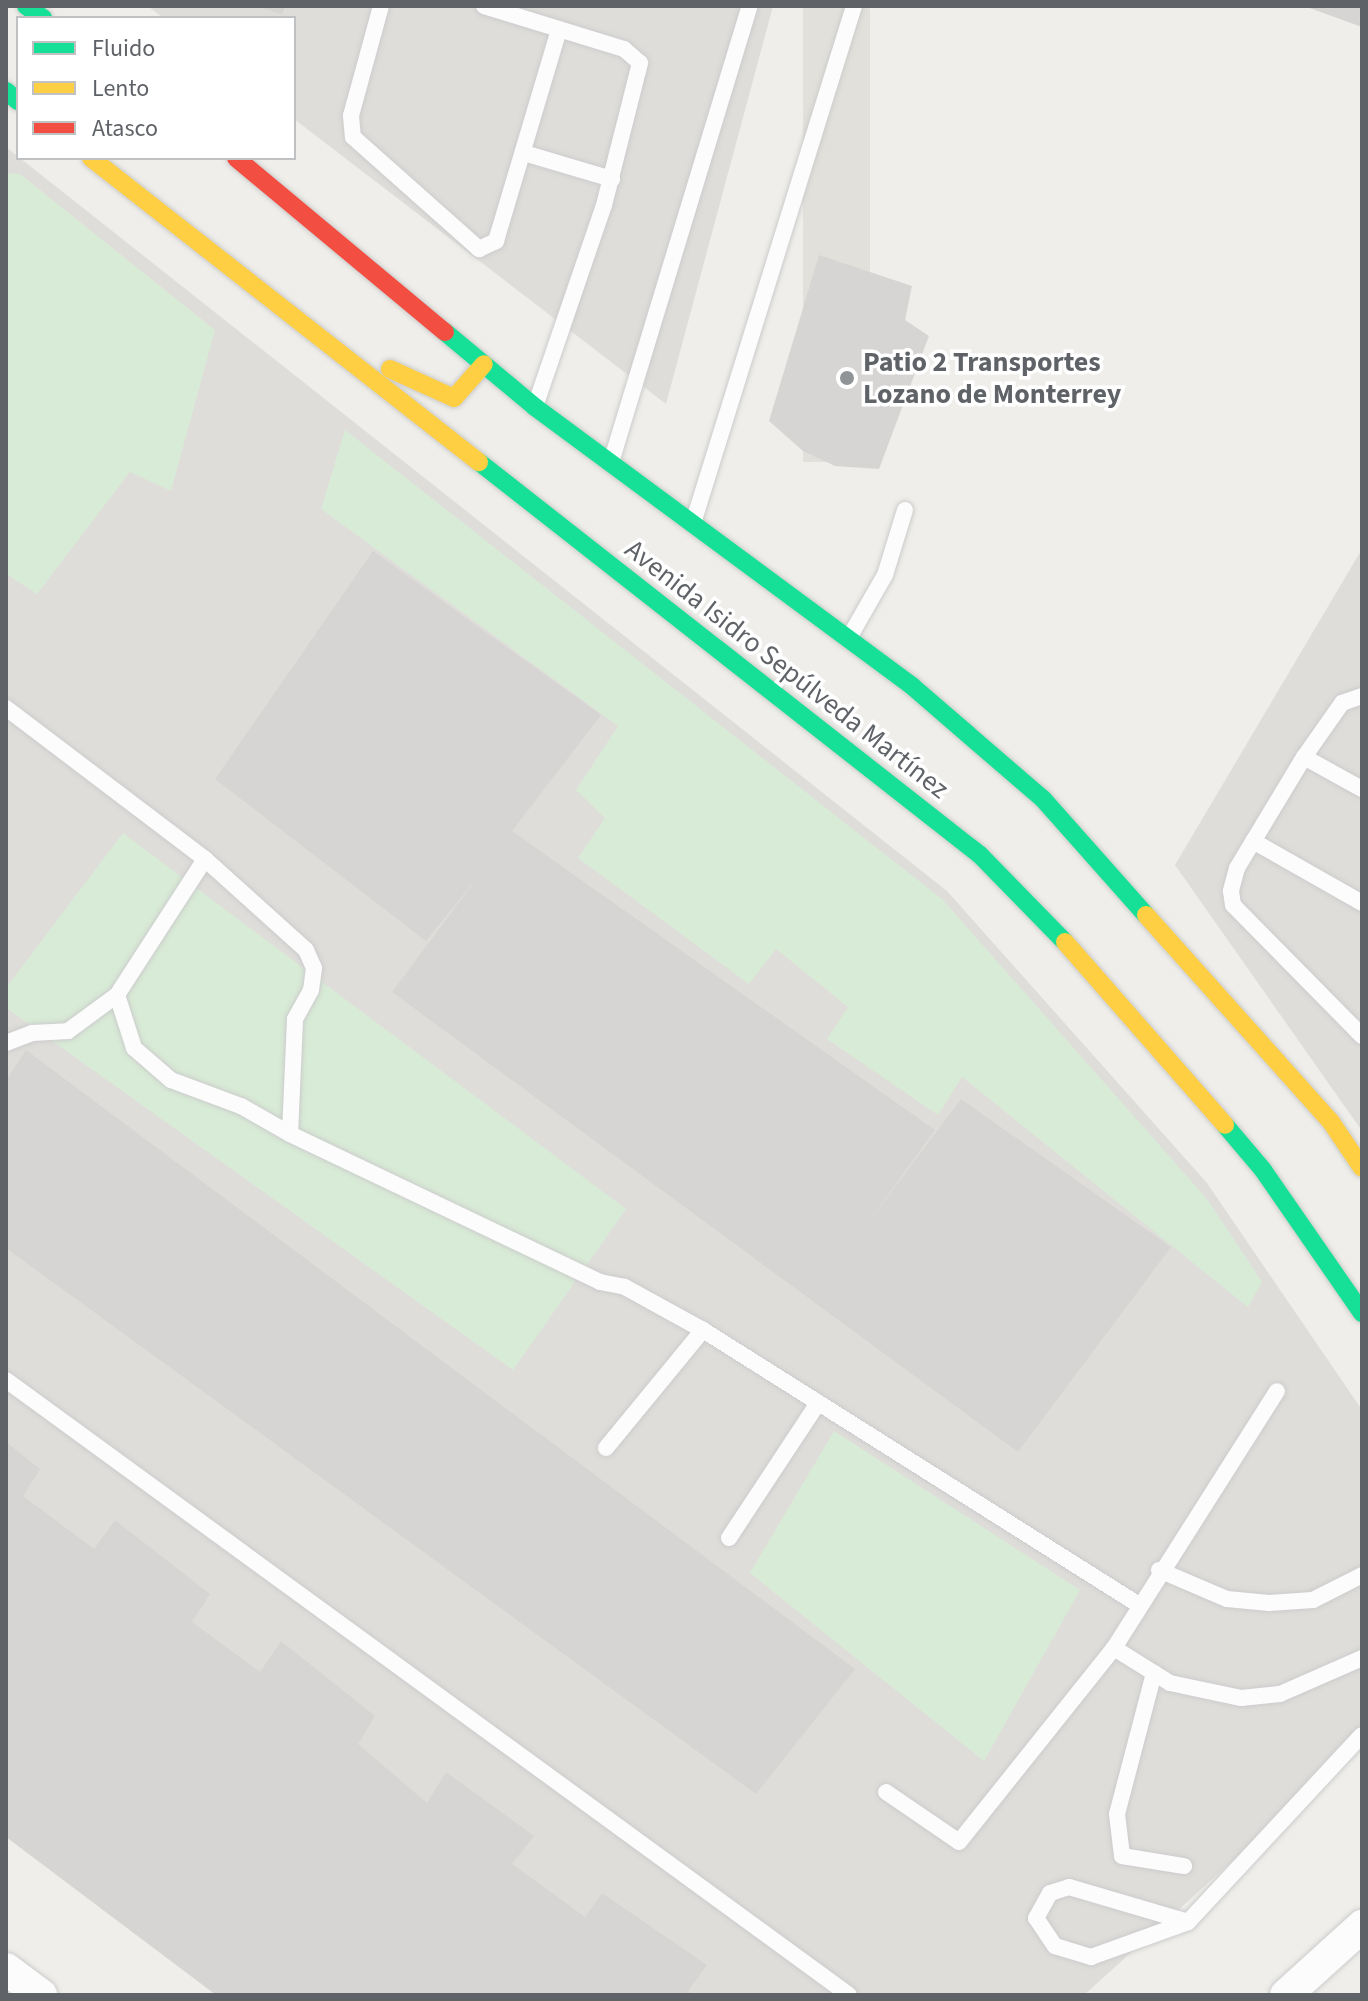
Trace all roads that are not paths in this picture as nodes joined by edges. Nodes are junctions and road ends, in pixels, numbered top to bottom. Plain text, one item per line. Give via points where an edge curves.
1 (381, 6) edge
2 (484, 6) edge
3 (750, 6) edge
4 (854, 6) edge
5 (559, 29) junction
6 (524, 153) junction
7 (94, 160) edge
8 (238, 160) edge
9 (612, 179) junction
10 (315, 336) junction
11 (484, 364) junction
12 (535, 407) junction
13 (611, 464) junction
14 (905, 510) dead end
15 (693, 521) junction
16 (847, 641) junction
17 (1362, 696) edge
18 (6, 708) edge
19 (1304, 757) junction
20 (1362, 789) edge
21 (1253, 841) junction
22 (205, 859) junction
23 (1362, 903) edge
24 (117, 995) junction
25 (1362, 1036) edge
26 (6, 1043) edge
27 (290, 1134) junction
28 (1360, 1160) edge
29 (1362, 1313) edge
30 (703, 1330) junction
31 (6, 1380) edge
32 (1277, 1391) dead end
33 (818, 1403) junction
34 (606, 1448) dead end
35 (729, 1538) dead end
36 (1159, 1570) junction
37 (1362, 1575) edge
38 (1139, 1605) junction
39 (1114, 1648) junction
40 (1362, 1658) edge
41 (1154, 1673) junction
42 (1362, 1735) edge
43 (886, 1792) dead end
44 (1184, 1866) dead end
45 (1188, 1922) junction
46 (1362, 1926) edge
47 (6, 1969) edge
48 (41, 1995) edge
49 (849, 1995) edge
50 (1286, 1995) edge

1 - 6 lane via 351,116 350,127 360,145 479,249 496,241
2 - 5 lane
3 - 13 lane
4 - 15 lane
5 - 6 lane
5 - 9 lane via 624,49 640,63
6 - 9 lane
7 - 10 main road, Avenida Isidro Sepúlveda Martínez
8 - 11 main road, Avenida Isidro Sepúlveda Martínez
9 - 12 lane
10 - 11 main road via 445,398 460,395
10 - 29 main road, Avenida Isidro Sepúlveda Martínez via 980,855 1096,974 1253,1159
11 - 12 main road, Avenida Isidro Sepúlveda Martínez
12 - 13 main road, Avenida Isidro Sepúlveda Martínez
13 - 15 main road, Avenida Isidro Sepúlveda Martínez
14 - 16 lane via 885,575
15 - 16 main road, Avenida Isidro Sepúlveda Martínez
16 - 28 main road, Avenida Isidro Sepúlveda Martínez via 912,686 1043,799
17 - 19 lane via 1342,703
18 - 22 lane
19 - 20 lane
19 - 21 lane
21 - 23 lane
21 - 25 lane via 1231,883 1233,905
22 - 24 lane
22 - 27 lane via 306,950 314,968 311,990 295,1019
24 - 26 lane via 68,1031 32,1033
24 - 27 lane via 134,1048 171,1080 241,1106
27 - 30 lane via 600,1282 625,1287
30 - 33 lane
30 - 34 lane
31 - 49 lane
32 - 36 lane
33 - 35 lane
33 - 38 lane
36 - 37 lane via 1227,1599 1269,1603 1313,1600
36 - 38 lane
38 - 39 lane
39 - 41 lane
39 - 43 lane via 959,1842
40 - 41 lane via 1280,1694 1241,1698 1203,1693
41 - 44 lane via 1117,1814 1122,1856
42 - 45 lane
45 - 45 lane via 1091,1957 1055,1946 1036,1918 1050,1893 1069,1887
46 - 50 street
47 - 48 street

